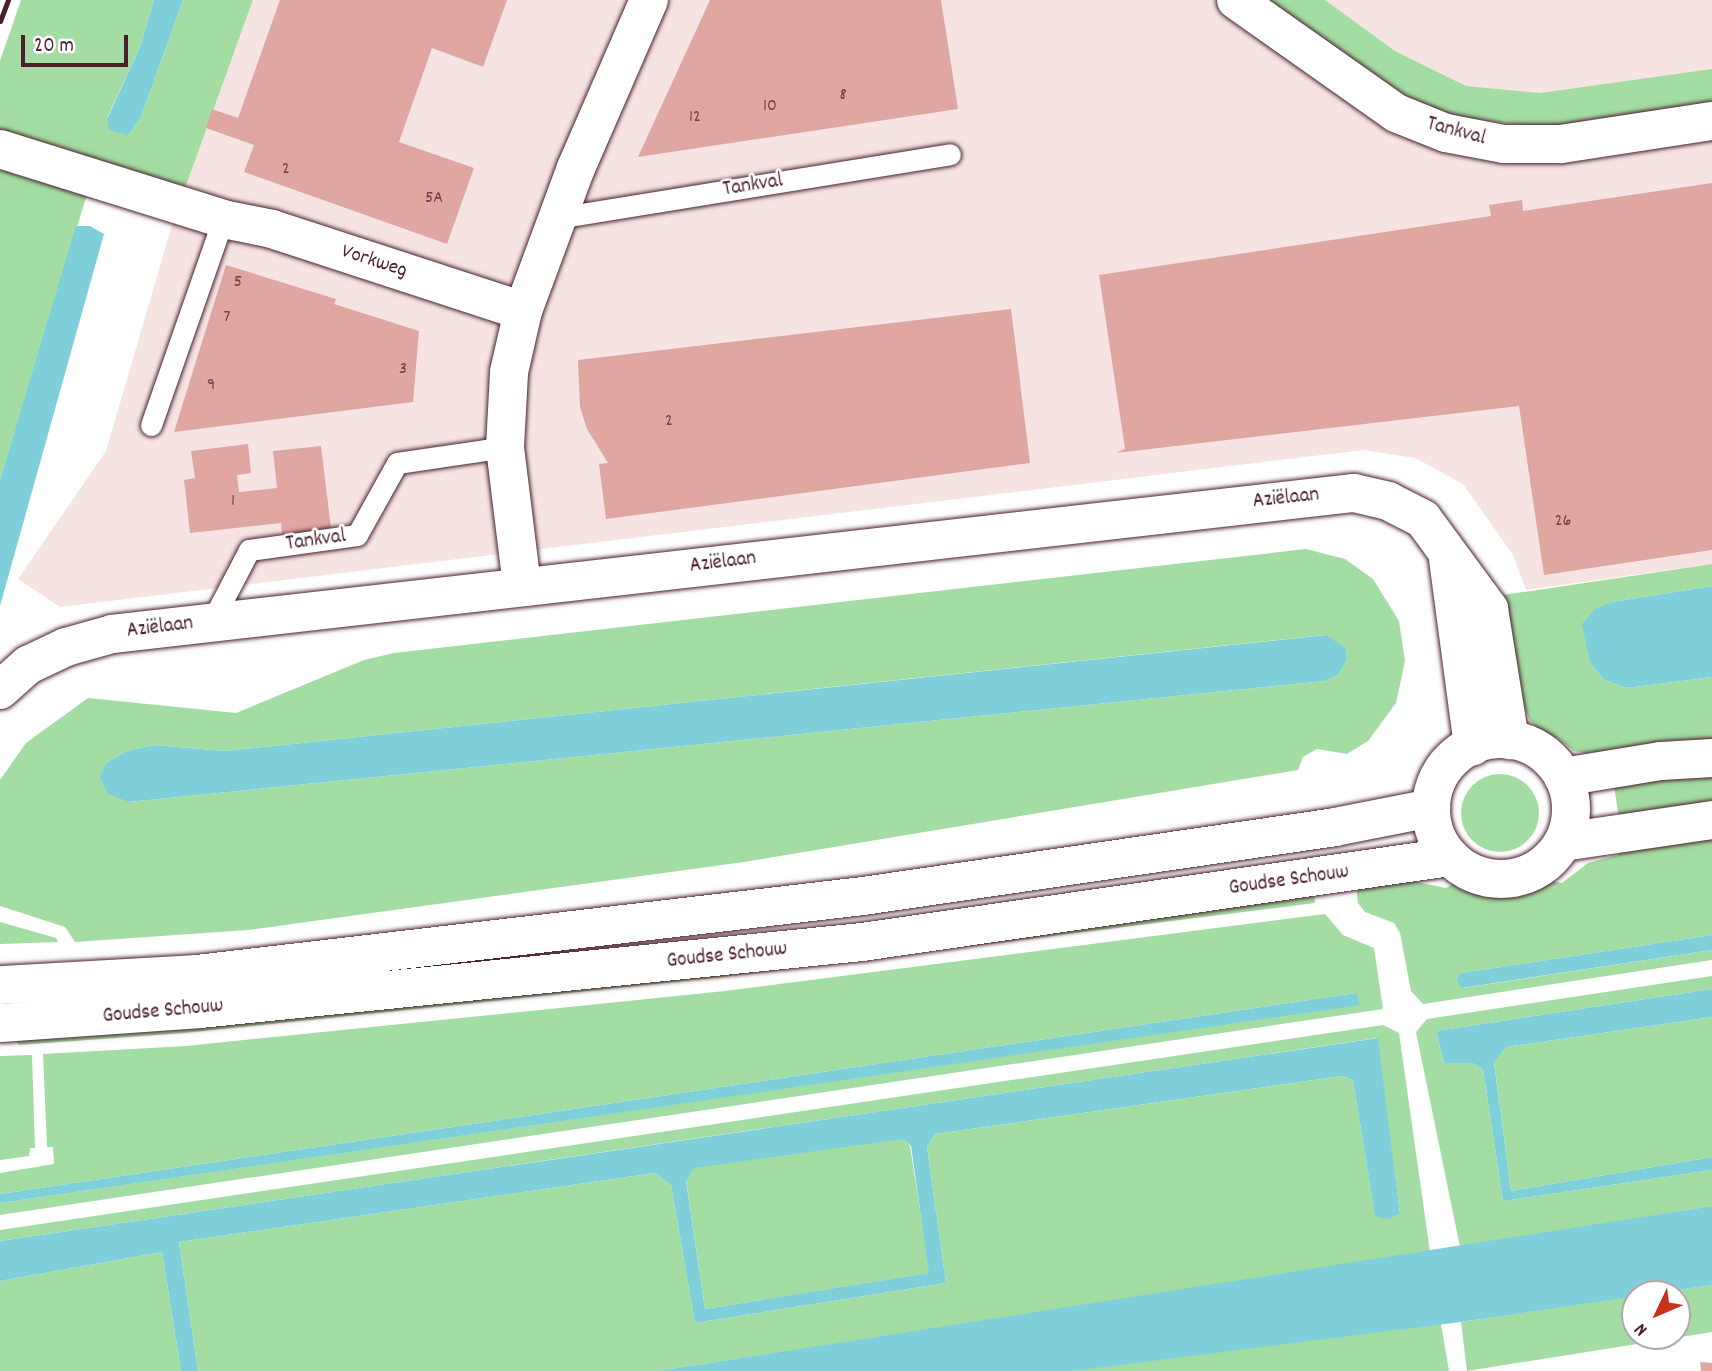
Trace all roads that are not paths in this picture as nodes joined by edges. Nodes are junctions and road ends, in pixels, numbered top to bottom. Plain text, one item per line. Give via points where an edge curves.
1 (649, 0) edge
2 (1236, 0) edge
3 (1712, 121) edge
4 (0, 149) edge
5 (950, 154) dead end
6 (557, 218) junction
7 (223, 219) junction
8 (523, 311) junction
9 (151, 425) dead end
10 (505, 447) junction
11 (1445, 544) junction
12 (522, 586) junction
13 (212, 621) junction
14 (0, 690) edge
15 (1510, 740) junction
16 (1473, 746) junction
17 (1712, 758) edge
18 (1563, 777) junction
19 (1431, 808) junction
20 (1712, 820) edge
21 (1563, 842) junction
22 (1450, 857) junction
23 (13, 985) edge
24 (8, 1023) edge

1 - 6 main road
2 - 3 main road, Tankval via 1385,106 1446,133 1503,144 1561,144
4 - 7 main road, Vorkweg
5 - 6 lane, Tankval
6 - 8 main road
7 - 8 main road, Vorkweg via 272,229
7 - 9 lane
8 - 10 main road via 509,372
10 - 12 main road
10 - 13 lane, Tankval via 397,463 358,535 249,550
11 - 12 main road, Aziëlaan via 1423,519 1388,501 1354,493
11 - 15 main road, Aziëlaan via 1489,609
11 - 16 main road via 1457,599
12 - 13 main road, Aziëlaan
13 - 14 main road, Aziëlaan via 112,634 66,647 28,665
15 - 16 main road
15 - 18 main road via 1535,749
16 - 19 main road via 1446,766 1435,786
17 - 18 main road
18 - 21 main road via 1571,810
19 - 22 main road via 1434,829
19 - 23 main road, Goudse Schouw via 1335,827 863,897 198,974
20 - 21 main road
21 - 22 main road via 1541,867 1510,879 1478,875
22 - 24 main road, Goudse Schouw via 862,942 214,1008

